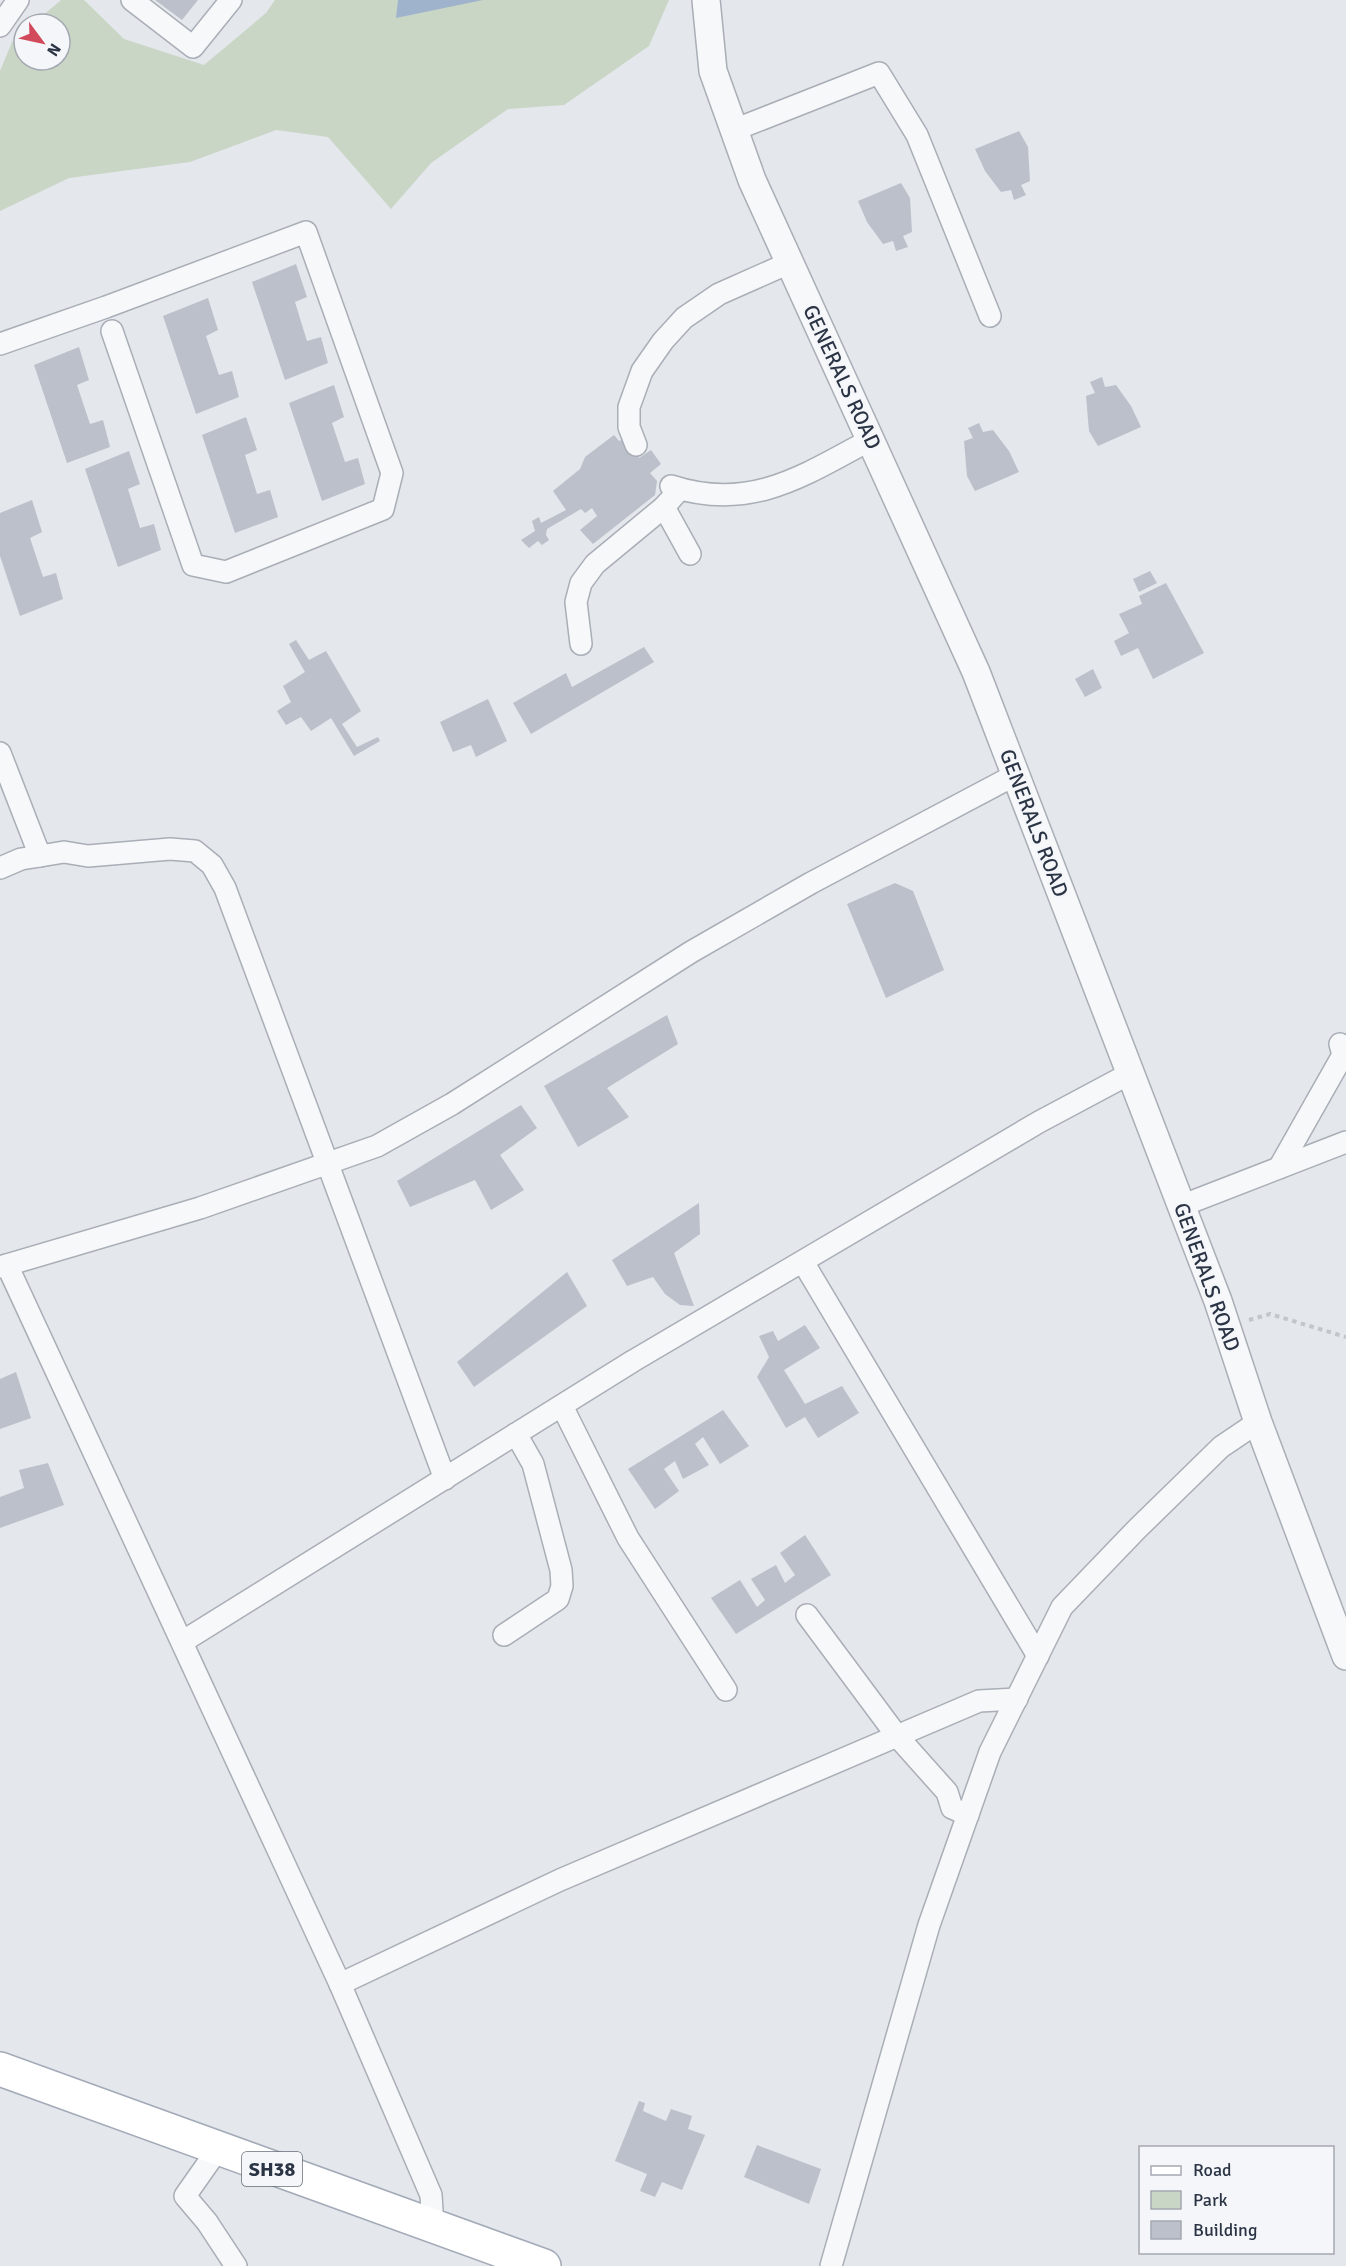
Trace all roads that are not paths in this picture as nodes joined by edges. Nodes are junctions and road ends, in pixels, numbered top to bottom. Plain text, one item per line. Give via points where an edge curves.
1 (18, 0) edge
2 (132, 0) edge
3 (231, 0) edge
4 (706, 0) edge
5 (0, 26) edge
6 (734, 130) junction
7 (789, 263) junction
8 (990, 316) dead end
9 (112, 331) dead end
10 (0, 344) edge
11 (870, 440) junction
12 (636, 445) dead end
13 (664, 507) junction
14 (690, 554) dead end
15 (581, 644) dead end
16 (0, 753) edge
17 (1015, 775) junction
18 (40, 856) junction
19 (0, 868) edge
20 (1340, 1044) dead end
21 (1129, 1074) junction
22 (1346, 1142) edge
23 (327, 1163) junction
24 (1279, 1168) junction
25 (1181, 1206) junction
26 (803, 1262) junction
27 (4, 1266) edge
28 (562, 1406) junction
29 (1258, 1422) junction
30 (516, 1434) junction
31 (445, 1479) junction
32 (807, 1615) dead end
33 (504, 1635) dead end
34 (182, 1642) junction
35 (1038, 1656) junction
36 (1346, 1656) edge
37 (726, 1690) dead end
38 (1017, 1699) junction
39 (897, 1736) junction
40 (968, 1815) junction
41 (340, 1984) junction
42 (0, 2069) edge
43 (219, 2149) junction
44 (433, 2227) junction
45 (236, 2266) edge
46 (544, 2266) edge
47 (831, 2266) edge

1 - 5 street
2 - 3 street via 193,47
4 - 6 street, GENERALS ROAD via 713,71
6 - 7 street, GENERALS ROAD
6 - 8 street via 879,73 917,135
7 - 11 street, GENERALS ROAD
7 - 12 street via 718,294 684,318 663,341 642,371 628,407 629,427
9 - 10 street via 193,565 226,572 383,508 392,473 306,232
11 - 13 street via 797,479 762,490 726,496 696,494 676,487
11 - 17 street, GENERALS ROAD via 976,672
13 - 14 street
13 - 15 street via 595,564 581,583 576,602
16 - 18 street
17 - 21 street, GENERALS ROAD
17 - 23 street via 811,883 691,952 452,1104 377,1146
18 - 19 street
18 - 23 street via 170,849 195,851 212,865 225,888
20 - 24 street via 1343,1054
21 - 25 street, GENERALS ROAD
21 - 26 street via 1039,1122
22 - 24 street
23 - 27 street via 200,1208
23 - 31 street
24 - 25 street
25 - 29 street, GENERALS ROAD
26 - 28 street
26 - 35 street
27 - 34 street
28 - 30 street
28 - 37 street via 628,1538
29 - 35 street via 1221,1447 1062,1607
29 - 36 street, GENERALS ROAD
30 - 31 street
30 - 33 street via 533,1464 562,1586 558,1599
31 - 34 street
32 - 39 street
34 - 41 street
35 - 38 street
38 - 39 street via 979,1701
38 - 40 street via 990,1752
39 - 40 street via 947,1792 952,1808
39 - 41 street via 560,1880
40 - 47 street via 929,1925
41 - 44 street via 430,2194
42 - 43 main road, SH38
43 - 44 main road, SH38
43 - 45 street via 185,2196
44 - 46 main road, SH38

